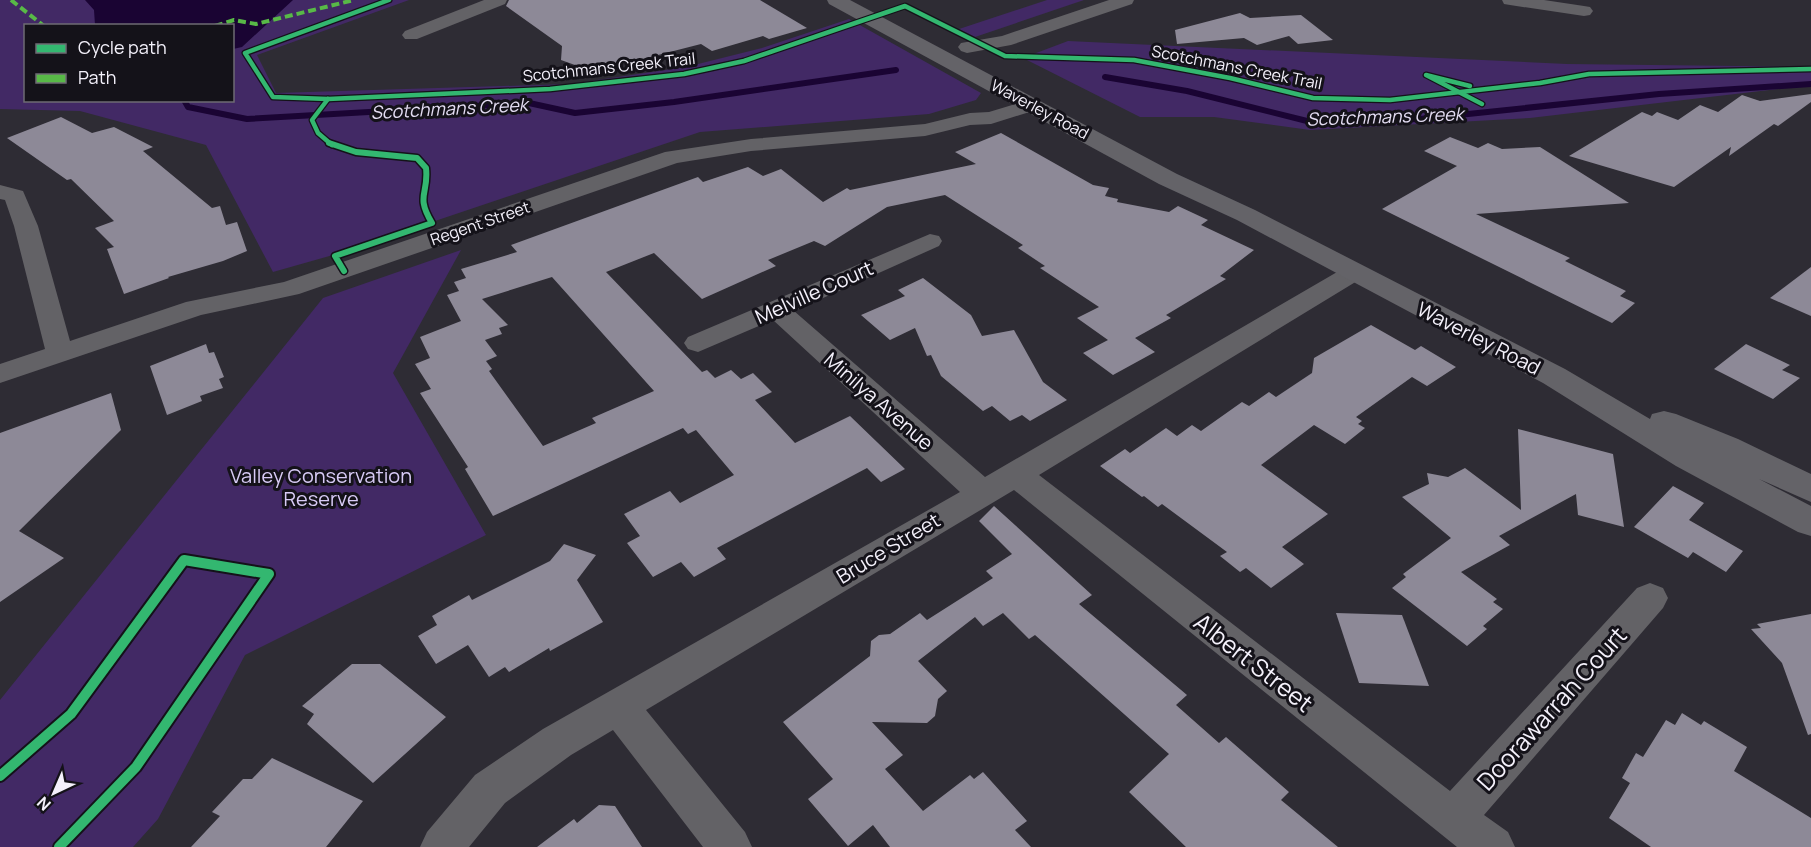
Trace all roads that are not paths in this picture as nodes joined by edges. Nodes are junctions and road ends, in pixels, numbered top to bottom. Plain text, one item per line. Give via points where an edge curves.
1 (499, 0) edge
2 (836, 0) edge
3 (869, 0) edge
4 (1126, 0) edge
5 (1510, 0) edge
6 (1584, 11) dead end
7 (411, 35) dead end
8 (1005, 41) junction
9 (967, 47) junction
10 (987, 57) junction
11 (1033, 90) junction
12 (1101, 119) dead end
13 (0, 192) edge
14 (1246, 215) junction
15 (930, 241) dead end
16 (1353, 273) junction
17 (776, 309) junction
18 (698, 343) dead end
19 (60, 354) junction
20 (0, 374) edge
21 (1554, 376) junction
22 (1016, 474) junction
23 (1811, 489) edge
24 (982, 493) junction
25 (1811, 522) edge
26 (1650, 598) dead end
27 (619, 707) junction
28 (1452, 819) junction
29 (442, 847) edge
30 (730, 847) edge
31 (1493, 847) edge

1 - 7 street
2 - 11 main road, Waverley Road
3 - 9 main road, Waverley Road
4 - 8 street
5 - 6 street
8 - 9 street
8 - 10 street
9 - 10 main road, Waverley Road
10 - 11 main road, Waverley Road
11 - 14 main road, Waverley Road via 1168,179
11 - 19 street, Regent Street via 991,118 925,130 740,146 673,158 290,289 195,308
12 - 14 main road, Waverley Road via 1182,166
13 - 19 street via 15,196
14 - 16 main road, Waverley Road
15 - 17 street, Melville Court
16 - 21 main road, Waverley Road
16 - 22 street, Bruce Street
17 - 18 street, Melville Court
17 - 24 street, Minilya Avenue
19 - 20 street, Regent Street
21 - 23 main road, Waverley Road via 1726,448
21 - 25 main road, Waverley Road via 1688,457
22 - 24 street, Bruce Street
22 - 28 street, Albert Street
24 - 27 street, Bruce Street
26 - 28 street, Doorawarrah Court
27 - 29 street, Bruce Street via 557,742 490,789
27 - 30 street
28 - 31 street, Albert Street

